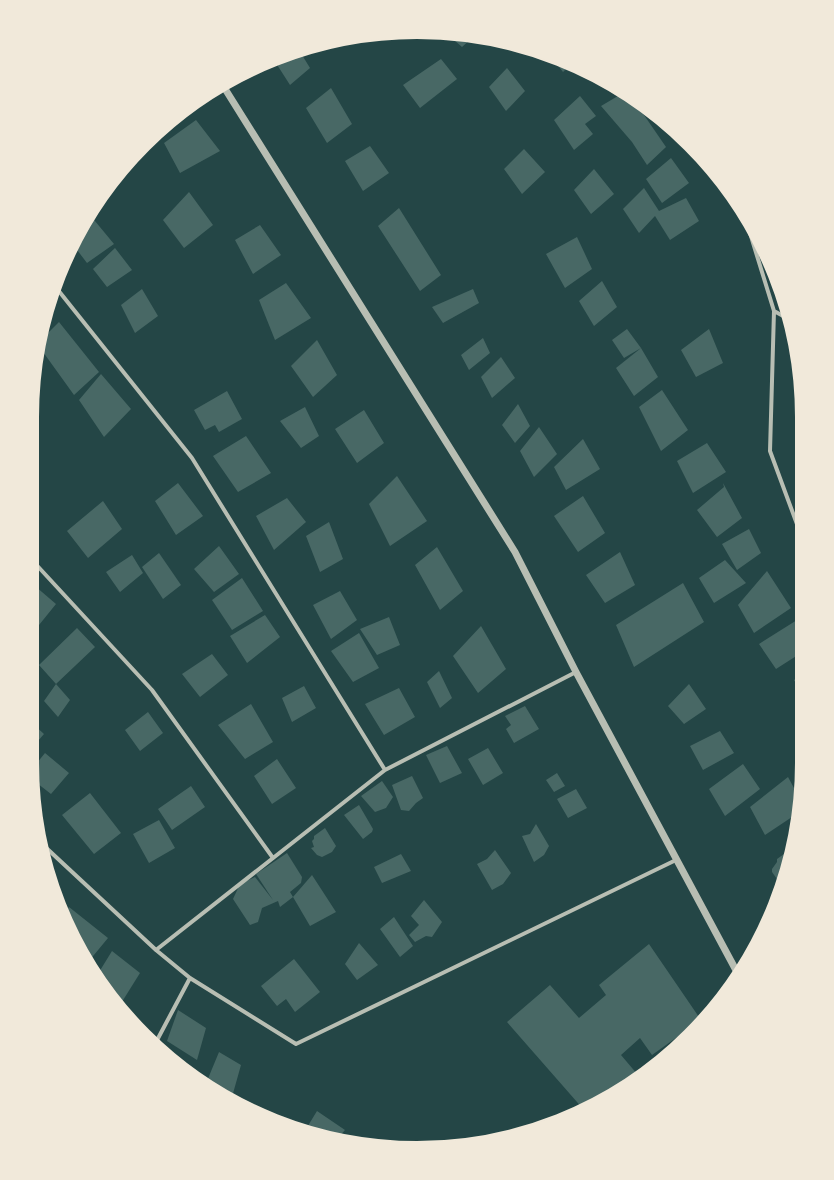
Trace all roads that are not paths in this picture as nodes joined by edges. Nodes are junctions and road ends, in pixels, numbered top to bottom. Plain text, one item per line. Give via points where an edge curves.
1 (226, 90) edge
2 (752, 241) edge
3 (59, 292) edge
4 (774, 311) junction
5 (782, 315) edge
6 (796, 521) edge
7 (38, 567) edge
8 (576, 672) junction
9 (385, 770) junction
10 (48, 850) edge
11 (273, 858) junction
12 (676, 860) junction
13 (156, 950) junction
14 (735, 969) edge
15 (190, 978) junction
16 (158, 1039) edge

1 - 8 street via 515,552
2 - 4 street
3 - 9 street via 192,458
4 - 5 street
4 - 6 street via 770,451
7 - 11 street via 152,690
8 - 9 street
8 - 12 street
9 - 11 street
10 - 13 street
11 - 13 street
12 - 14 street
12 - 15 street via 296,1044
13 - 15 street
15 - 16 street

